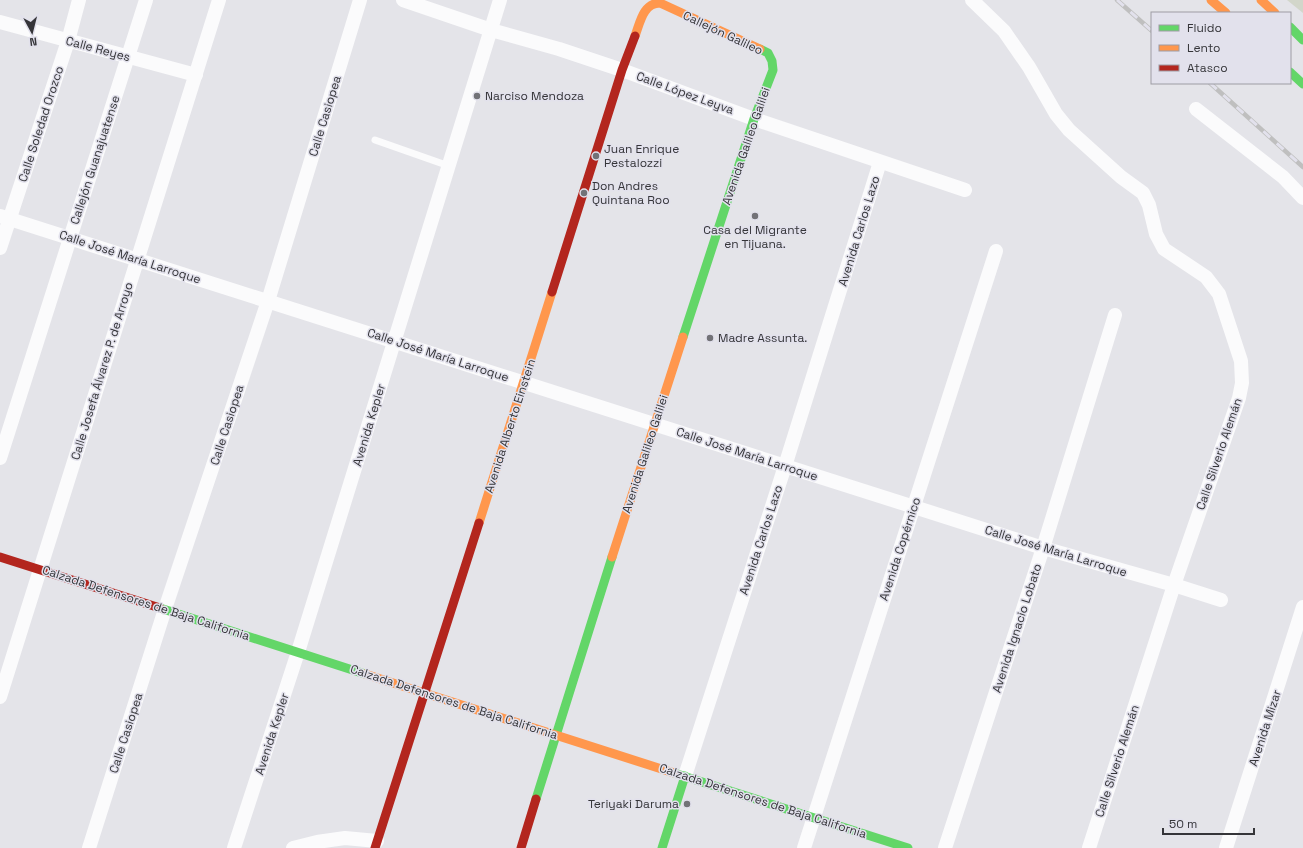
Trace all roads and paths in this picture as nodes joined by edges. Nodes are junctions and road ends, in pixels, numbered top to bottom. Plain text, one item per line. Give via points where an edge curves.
1 (79, 0) edge
2 (146, 0) edge
3 (219, 0) edge
4 (360, 0) edge
5 (403, 0) edge
6 (500, 0) edge
7 (972, 0) edge
8 (1211, 0) edge
9 (1261, 0) edge
10 (649, 7) joint
11 (1225, 12) edge
12 (1274, 12) edge
13 (0, 22) edge
14 (1291, 29) edge
15 (491, 30) junction
16 (1303, 40) edge
17 (68, 41) junction
18 (129, 57) junction
19 (772, 61) joint
20 (622, 70) junction
21 (1291, 73) edge
22 (196, 75) junction
23 (1303, 84) edge
24 (1196, 109) dead end
25 (754, 119) junction
26 (375, 140) dead end
27 (880, 162) junction
28 (449, 166) junction
29 (965, 190) dead end
30 (1303, 198) edge
31 (5, 217) edge
32 (70, 238) junction
33 (0, 248) edge
34 (996, 251) dead end
35 (137, 259) junction
36 (268, 301) junction
37 (1115, 315) dead end
38 (394, 342) junction
39 (524, 383) junction
40 (654, 424) junction
41 (0, 458) edge
42 (785, 466) junction
43 (914, 507) junction
44 (1043, 548) junction
45 (0, 557) edge
46 (40, 570) junction
47 (1174, 585) junction
48 (1221, 600) dead end
49 (1303, 607) edge
50 (165, 610) junction
51 (298, 652) junction
52 (424, 692) junction
53 (0, 697) edge
54 (557, 735) junction
55 (685, 776) junction
56 (814, 818) junction
57 (376, 844) edge
58 (89, 848) edge
59 (234, 848) edge
60 (293, 848) edge
61 (521, 848) edge
62 (662, 848) edge
63 (804, 848) edge
64 (908, 848) edge
65 (945, 848) edge
66 (1089, 848) edge
67 (1226, 848) edge

1 - 17 street, Calle Soledad Orozco
2 - 18 street, Callejón Guanajuatense
3 - 22 street, Calle Josefa Álvarez P. de Arroyo
4 - 36 street, Calle Casiopea
5 - 15 street, Calle López Leyva
6 - 15 street, Avenida Kepler
7 - 47 street, Calle Silverio Alemán via 1004,30 1056,114 1069,130 1121,177 1143,193 1164,250 1206,277 1219,294 1241,361 1242,383
8 - 11 street
9 - 12 street
10 - 19 street, Callejón Galileo via 660,3 768,53
10 - 20 street, Avenida Alberto Einstein via 644,12
13 - 17 street, Calle Reyes
14 - 16 street
15 - 20 street, Calle López Leyva
15 - 28 street, Avenida Kepler
17 - 18 street, Calle Reyes
17 - 31 street, Calle Soledad Orozco
18 - 22 street, Calle Reyes
18 - 32 street, Callejón Guanajuatense
19 - 25 street, Avenida Galileo Galilei via 773,70
20 - 25 street, Calle López Leyva
20 - 39 street, Avenida Alberto Einstein
21 - 23 street
22 - 35 street, Calle Josefa Álvarez P. de Arroyo
24 - 30 street via 1283,177
25 - 27 street, Calle López Leyva
25 - 40 street, Avenida Galileo Galilei
26 - 28 lane
27 - 29 street, Calle López Leyva
27 - 42 street, Avenida Carlos Lazo
28 - 38 street, Avenida Kepler
31 - 32 street, Calle José María Larroque
31 - 33 street, Calle Soledad Orozco
32 - 35 street, Calle José María Larroque
32 - 41 street, Callejón Guanajuatense
34 - 43 street, Avenida Copérnico
35 - 36 street, Calle José María Larroque
35 - 46 street, Calle Josefa Álvarez P. de Arroyo
36 - 38 street, Calle José María Larroque
36 - 50 street, Calle Casiopea
37 - 44 street, Avenida Ignacio Lobato
38 - 39 street, Calle José María Larroque
38 - 51 street, Avenida Kepler
39 - 40 street, Calle José María Larroque
39 - 52 street, Avenida Alberto Einstein
40 - 42 street, Calle José María Larroque
40 - 54 street, Avenida Galileo Galilei
42 - 43 street, Calle José María Larroque
42 - 55 street, Avenida Carlos Lazo
43 - 44 street, Calle José María Larroque
43 - 56 street, Avenida Copérnico
44 - 47 street, Calle José María Larroque
44 - 65 street, Avenida Ignacio Lobato
45 - 46 street, Calzada Defensores de Baja California
46 - 50 street, Calzada Defensores de Baja California
46 - 53 street, Calle Josefa Álvarez P. de Arroyo
47 - 48 street, Calle José María Larroque
47 - 66 street, Calle Silverio Alemán
49 - 67 street, Avenida Mizar
50 - 51 street, Calzada Defensores de Baja California
50 - 58 street, Calle Casiopea
51 - 52 street, Calzada Defensores de Baja California
51 - 59 street, Avenida Kepler
52 - 54 street, Calzada Defensores de Baja California
52 - 57 street, Avenida Alberto Einstein
54 - 55 street, Calzada Defensores de Baja California
54 - 61 street, Avenida Galileo Galilei
55 - 56 street, Calzada Defensores de Baja California
55 - 62 street, Avenida Carlos Lazo
56 - 63 street, Avenida Copérnico
56 - 64 street, Calzada Defensores de Baja California
57 - 60 street via 345,838

